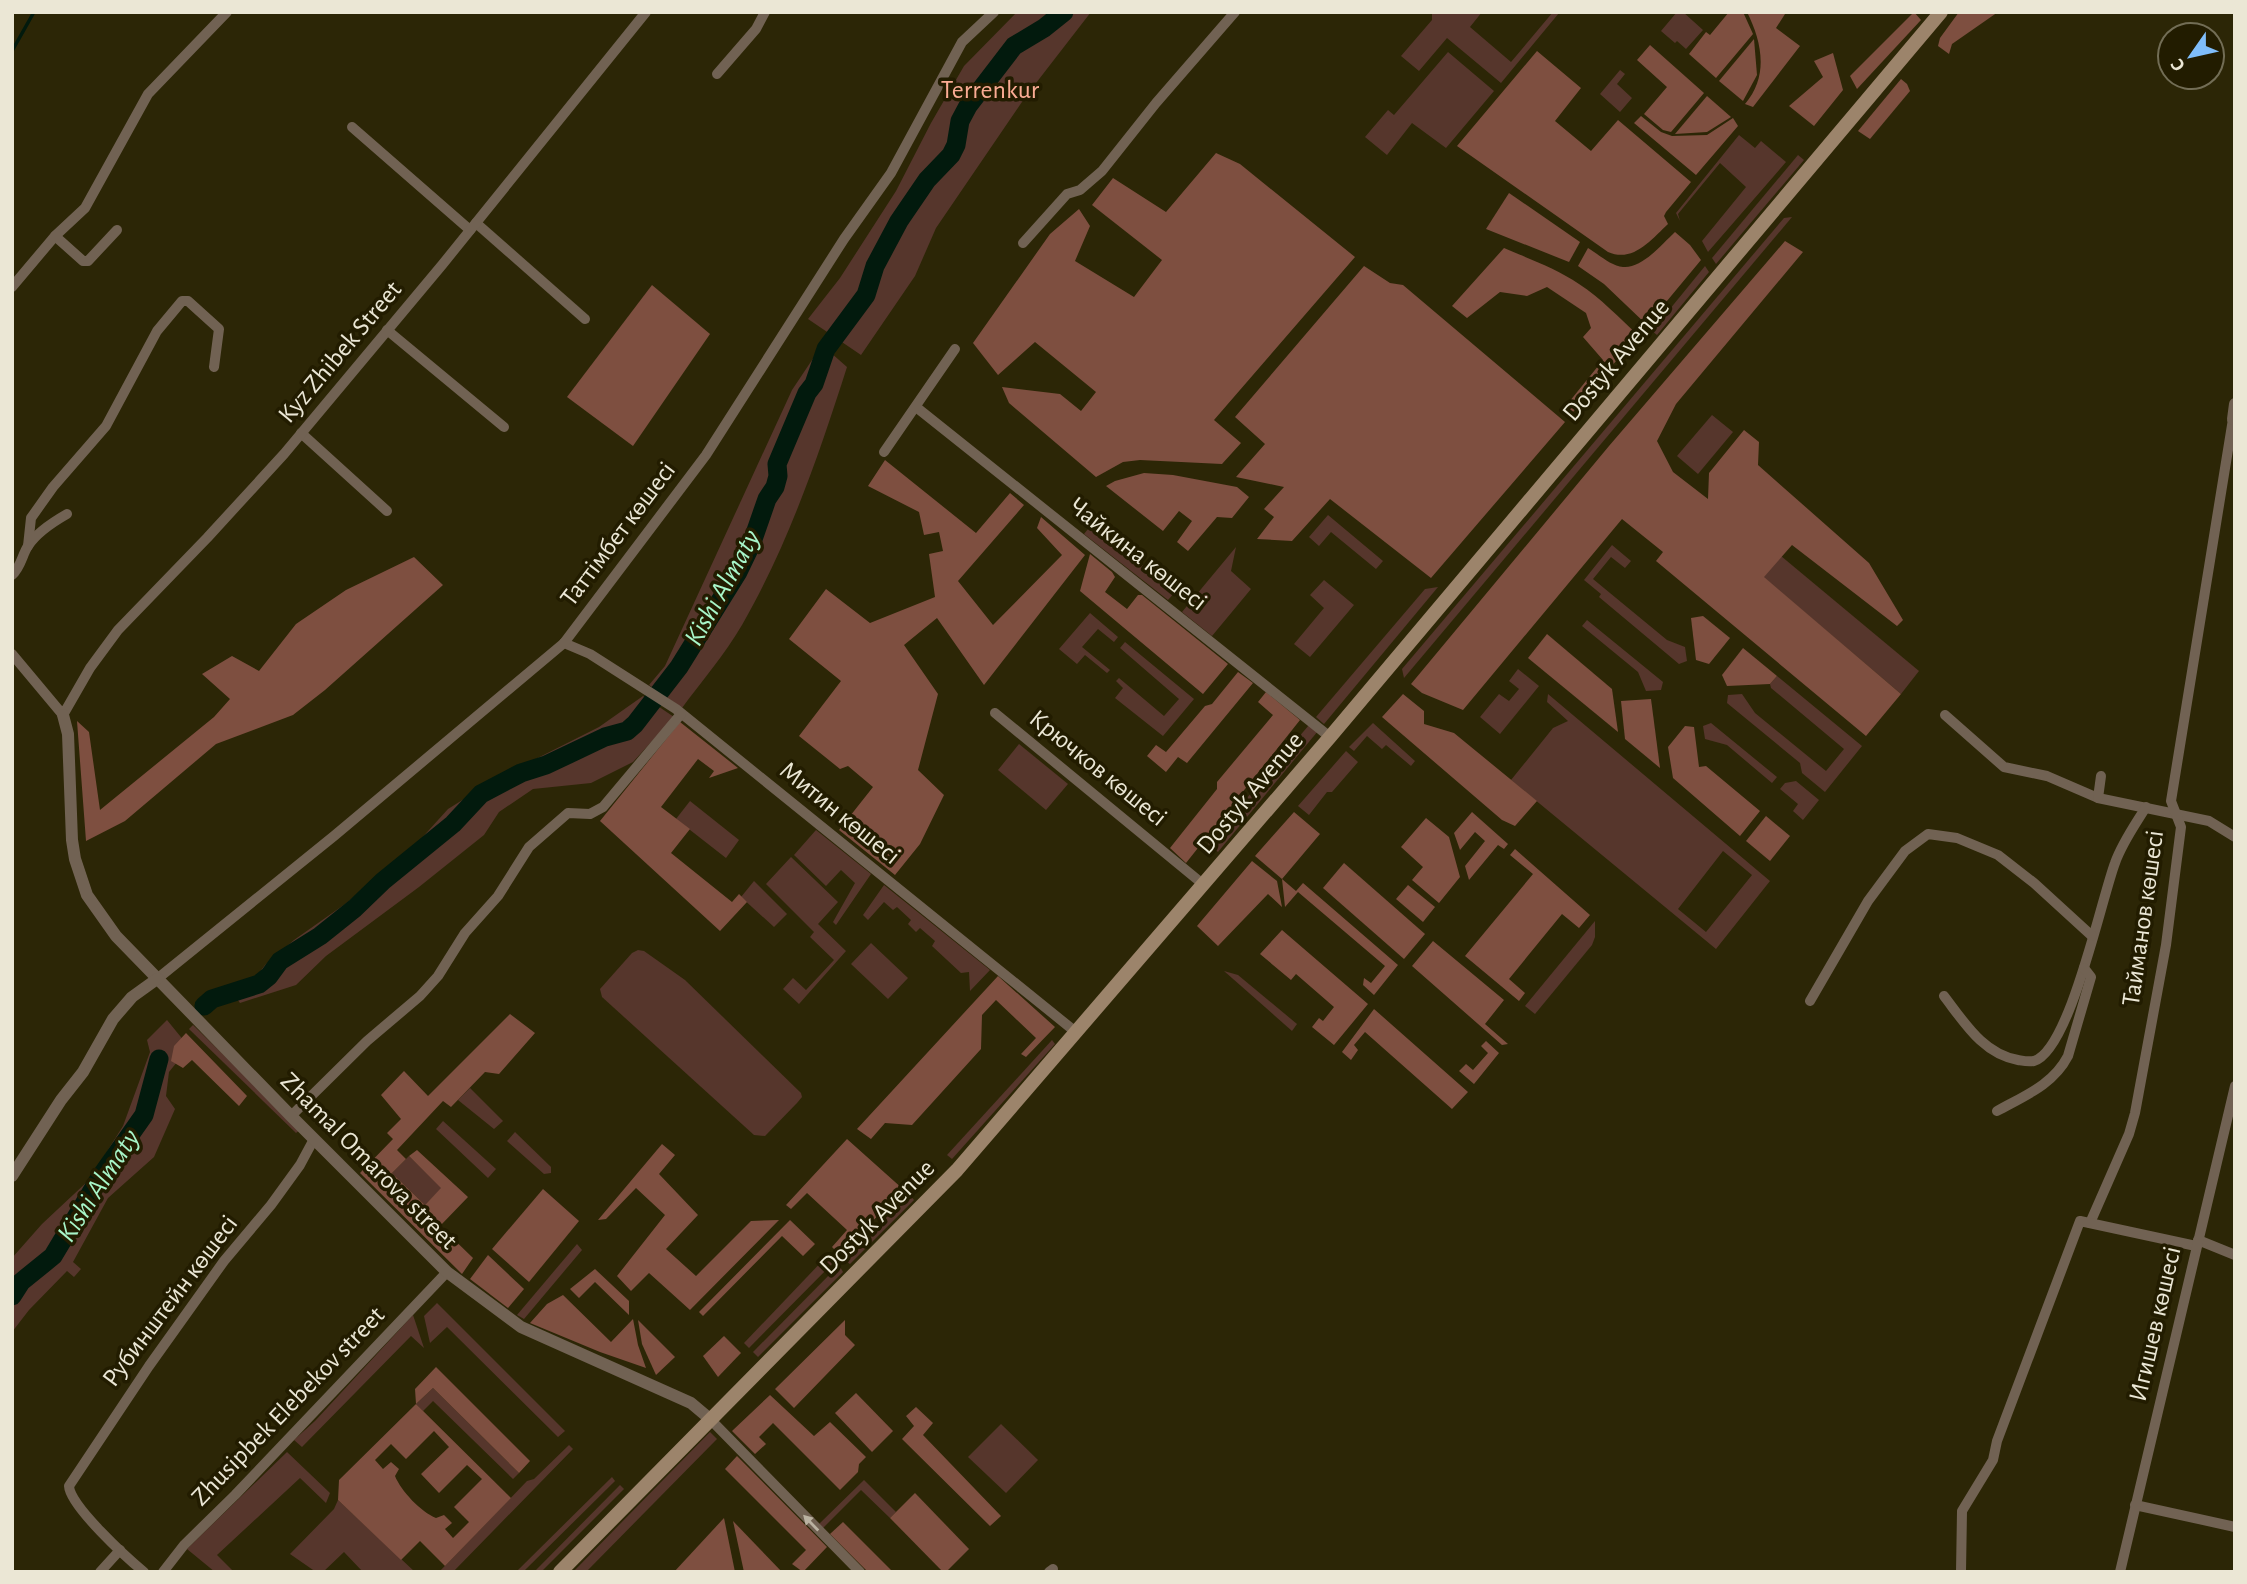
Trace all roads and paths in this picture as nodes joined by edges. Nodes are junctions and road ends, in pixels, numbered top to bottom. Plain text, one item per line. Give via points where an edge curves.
1 (228, 12) edge
2 (646, 12) edge
3 (765, 12) edge
4 (994, 12) edge
5 (1235, 12) edge
6 (1941, 12) edge
7 (717, 75) dead end
8 (352, 127) dead end
9 (473, 226) junction
10 (117, 230) dead end
11 (55, 236) junction
12 (1023, 243) dead end
13 (12, 287) edge
14 (585, 319) dead end
15 (387, 330) junction
16 (955, 349) dead end
17 (214, 367) dead end
18 (2235, 404) edge
19 (916, 407) junction
20 (2234, 419) edge
21 (504, 427) dead end
22 (301, 433) junction
23 (884, 452) dead end
24 (387, 511) dead end
25 (67, 514) dead end
26 (28, 546) junction
27 (12, 575) edge
28 (564, 643) junction
29 (12, 654) edge
30 (995, 713) dead end
31 (681, 714) junction
32 (63, 715) junction
33 (1945, 715) dead end
34 (1330, 737) junction
35 (2101, 776) dead end
36 (2098, 798) junction
37 (2146, 807) junction
38 (2177, 814) junction
39 (2235, 837) edge
40 (1204, 885) junction
41 (2092, 936) junction
42 (2084, 968) junction
43 (157, 979) junction
44 (1944, 996) dead end
45 (1810, 1001) dead end
46 (1077, 1033) junction
47 (2235, 1086) edge
48 (1997, 1111) dead end
49 (291, 1116) junction
50 (314, 1139) junction
51 (12, 1176) edge
52 (2090, 1223) junction
53 (2197, 1243) junction
54 (2235, 1255) edge
55 (447, 1272) junction
56 (710, 1419) junction
57 (2136, 1505) junction
58 (2235, 1527) edge
59 (120, 1550) junction
60 (100, 1572) edge
61 (144, 1572) edge
62 (163, 1572) edge
63 (561, 1572) edge
64 (860, 1572) edge
65 (1961, 1572) edge
66 (2120, 1572) edge

1 - 11 street via 148,94 85,208
2 - 9 street, Kyz Zhibek Street
3 - 7 street
4 - 28 street, Таттімбет көшесі via 962,42 891,173 706,455
5 - 12 street via 1102,171 1080,190 1067,194
6 - 34 main road, Dostyk Avenue
8 - 9 street
9 - 14 street
9 - 15 street, Kyz Zhibek Street
10 - 11 street via 88,261
11 - 13 street
15 - 21 street
15 - 22 street, Kyz Zhibek Street
16 - 19 street
17 - 26 street via 219,330 188,301 182,301 157,331 106,426 31,518
18 - 20 street, Тайманов көшесі
19 - 23 street
19 - 34 street, Чайкина көшесі
20 - 38 street, Тайманов көшесі via 2171,801
22 - 24 street
22 - 32 street, Kyz Zhibek Street via 118,630
25 - 26 street
26 - 27 street
28 - 31 street, Митин көшесі via 590,654
28 - 43 street, Таттімбет көшесі
29 - 32 street
30 - 40 street, Крючков көшесі
31 - 46 street, Митин көшесі
31 - 49 street via 603,807 590,814 568,813 529,847 438,976
32 - 43 street, Zhamal Omarova street via 68,734 72,840 80,877 105,921
33 - 36 street via 2004,767 2047,776
34 - 40 main road, Dostyk Avenue
35 - 36 street
36 - 37 street
37 - 38 street
37 - 41 street via 2116,860
38 - 39 street via 2209,821
38 - 52 street, Тайманов көшесі via 2181,827 2169,919 2136,1113
40 - 46 main road, Dostyk Avenue
41 - 42 street
41 - 45 street via 1998,855 1957,838 1928,834 1905,851 1868,901
42 - 44 street via 2057,1038 2037,1060 2029,1062 1998,1054 1985,1045
42 - 48 street via 2091,977 2063,1066 2051,1080
43 - 49 street, Zhamal Omarova street
43 - 51 street via 113,1019
46 - 56 main road, Dostyk Avenue via 925,1203
47 - 53 street, Игишев көшесі
49 - 50 street, Zhamal Omarova street
50 - 55 street, Zhamal Omarova street
50 - 59 street, Рубинштейн көшесі via 271,1205 224,1261 113,1417 69,1486 69,1494
52 - 53 street
52 - 65 street, Тайманов көшесі via 2080,1221 1993,1460 1962,1511
53 - 54 street
53 - 57 street, Игишев көшесі
55 - 56 street, Zhamal Omarova street via 522,1327 691,1403
55 - 62 street, Zhusipbek Elebekov street
56 - 63 main road, Dostyk Avenue
64 -> 56 street, Zhamal Omarova street
57 - 58 street
57 - 66 street, Игишев көшесі
59 - 60 street
59 - 61 street

